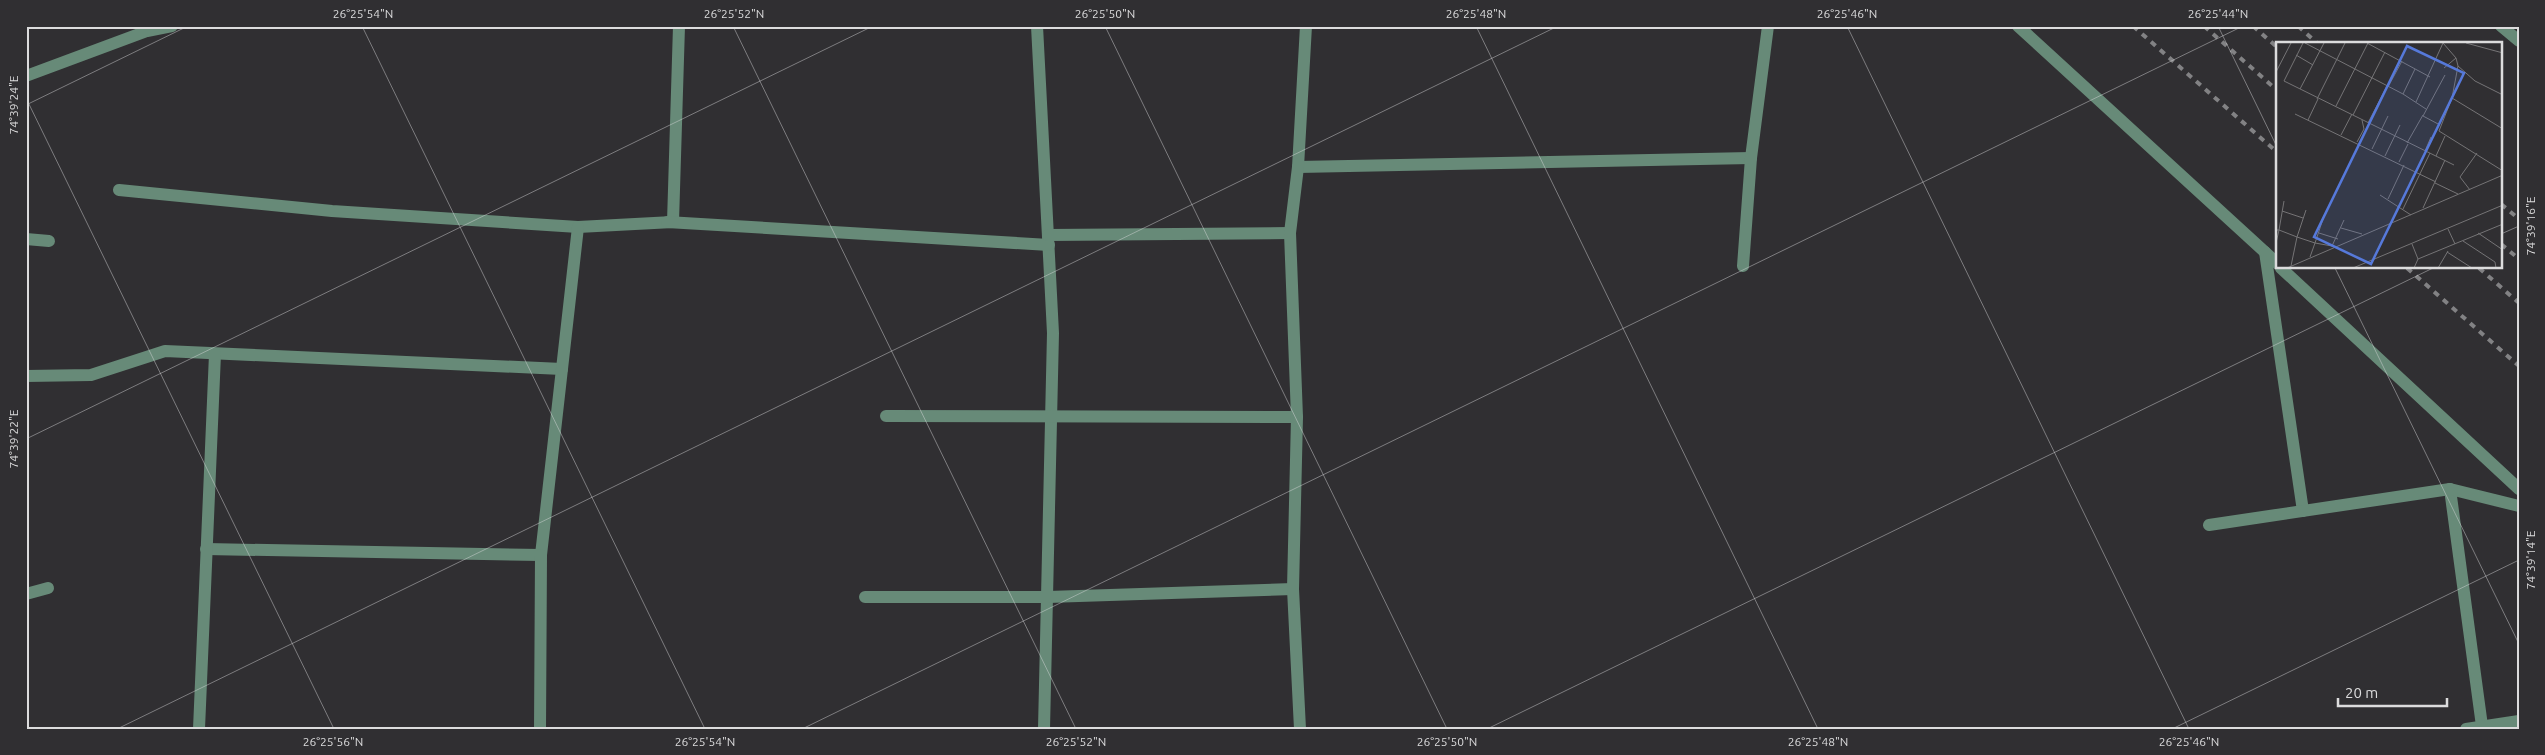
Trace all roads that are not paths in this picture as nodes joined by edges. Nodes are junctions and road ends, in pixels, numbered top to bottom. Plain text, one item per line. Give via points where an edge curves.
1 (172, 26) edge
2 (679, 26) edge
3 (1037, 26) edge
4 (1306, 26) edge
5 (1768, 26) edge
6 (2018, 26) edge
7 (2501, 26) edge
8 (2519, 41) edge
9 (26, 76) edge
10 (1751, 158) junction
11 (1298, 167) junction
12 (119, 190) dead end
13 (668, 222) junction
14 (578, 227) junction
15 (1290, 232) junction
16 (26, 239) edge
17 (1048, 240) junction
18 (49, 241) dead end
19 (2265, 252) junction
20 (2276, 262) edge
21 (1744, 266) dead end
22 (2282, 269) edge
23 (215, 354) junction
24 (562, 369) junction
25 (26, 376) edge
26 (886, 416) dead end
27 (1052, 417) junction
28 (1297, 417) junction
29 (2450, 489) junction
30 (2519, 489) edge
31 (2519, 506) edge
32 (2303, 511) junction
33 (2210, 525) dead end
34 (206, 549) junction
35 (541, 555) junction
36 (48, 588) dead end
37 (1293, 589) junction
38 (26, 594) edge
39 (865, 597) dead end
40 (1048, 597) junction
41 (2519, 721) edge
42 (2482, 726) junction
43 (199, 729) edge
44 (540, 729) edge
45 (1044, 729) edge
46 (1300, 729) edge
47 (2466, 729) edge

1 - 9 street via 147,31
2 - 13 street via 673,222
3 - 17 street
4 - 11 street
5 - 10 street
6 - 19 street
7 - 8 street
10 - 11 street
10 - 21 street
11 - 15 street
12 - 14 street via 332,211
13 - 14 street
13 - 17 street
14 - 24 street
15 - 17 street
15 - 28 street
16 - 18 street
17 - 27 street via 1053,333
19 - 20 street
19 - 32 street
22 - 30 street
23 - 24 street
23 - 25 street via 165,351 91,375
23 - 34 street
24 - 35 street
26 - 27 street
27 - 28 street
27 - 40 street
28 - 37 street
29 - 31 street
29 - 32 street
29 - 42 street
32 - 33 street
34 - 35 street
34 - 43 street
35 - 44 street
36 - 38 street
37 - 40 street
37 - 46 street
39 - 40 street
40 - 45 street
41 - 42 street
42 - 47 street

